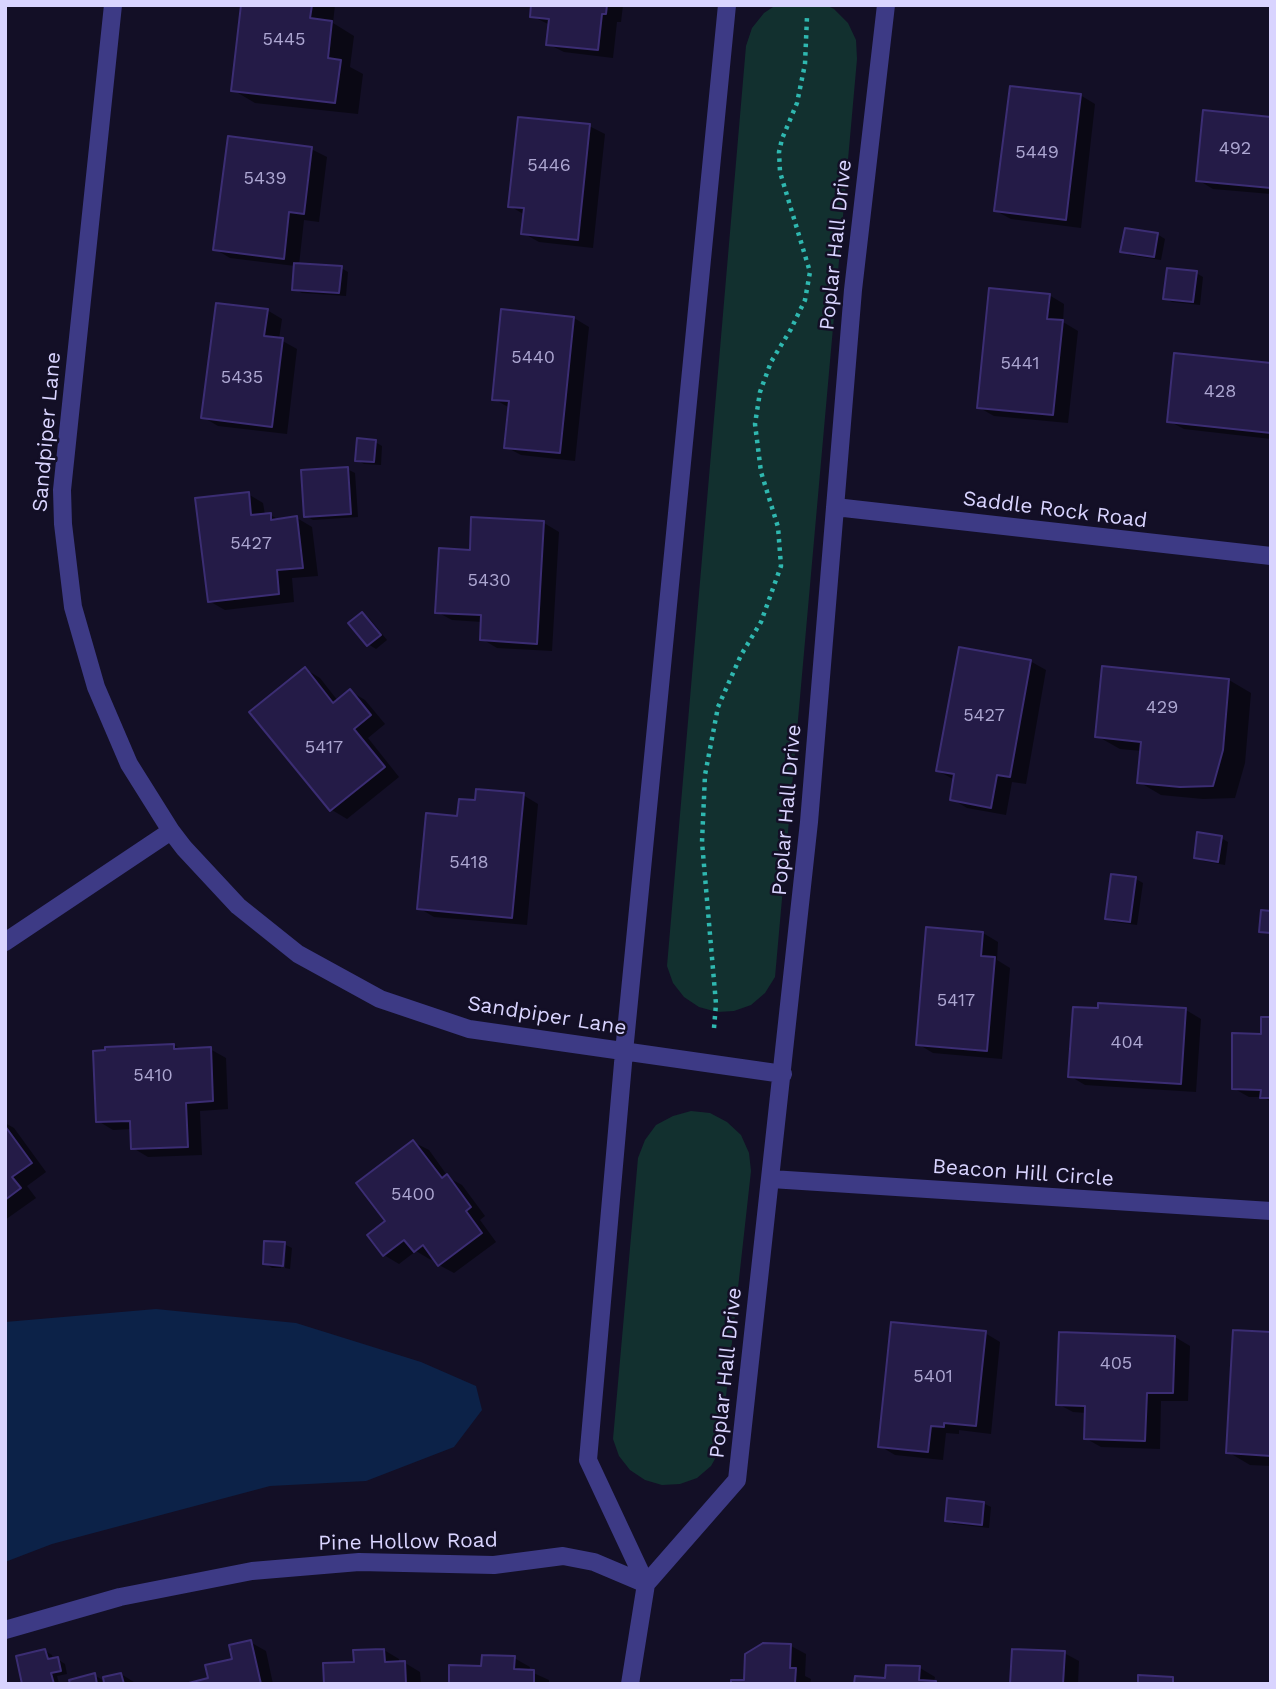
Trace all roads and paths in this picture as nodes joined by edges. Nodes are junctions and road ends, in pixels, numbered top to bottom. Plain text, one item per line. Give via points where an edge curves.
1 (113, 5) edge
2 (727, 5) edge
3 (886, 5) edge
4 (807, 17) dead end
5 (835, 507) junction
6 (1271, 556) edge
7 (171, 831) junction
8 (5, 942) edge
9 (624, 1052) junction
10 (711, 1064) junction
11 (782, 1074) junction
12 (771, 1179) junction
13 (1271, 1211) edge
14 (646, 1584) junction
15 (5, 1630) edge
16 (631, 1684) edge

1 - 7 street, Sandpiper Lane via 62,524 73,607 96,687 129,764
2 - 9 street
3 - 5 street, Poplar Hall Drive via 853,290
4 - 10 path via 797,103 779,152 780,173 810,272 805,300 760,392 755,424 761,472 778,527 781,566 761,622 718,707 705,775 702,842 716,1004
5 - 6 street, Saddle Rock Road
5 - 11 street, Poplar Hall Drive
7 - 8 street
7 - 9 street, Sandpiper Lane via 238,906 298,954 380,999 469,1029
9 - 10 street, Sandpiper Lane
9 - 14 street via 588,1460
10 - 11 street, Sandpiper Lane
11 - 12 street, Poplar Hall Drive
12 - 13 street, Beacon Hill Circle
12 - 14 street, Poplar Hall Drive via 737,1479
14 - 15 street, Pine Hollow Road via 594,1562 563,1556 494,1565 359,1562 253,1570 120,1597
14 - 16 street

